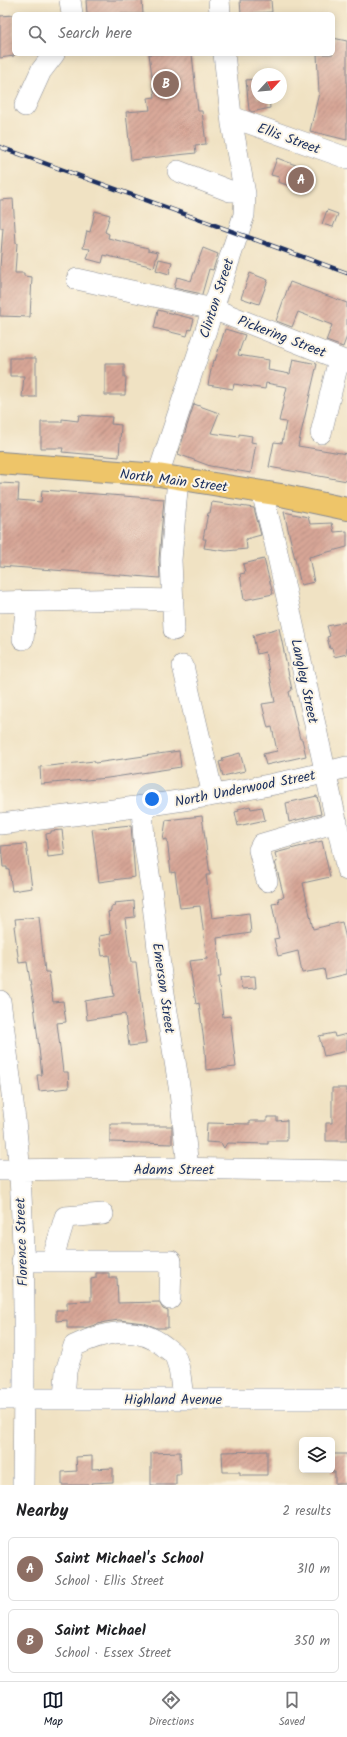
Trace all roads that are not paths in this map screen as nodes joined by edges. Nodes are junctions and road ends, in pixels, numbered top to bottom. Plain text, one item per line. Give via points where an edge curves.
1 (70, 0) edge
2 (219, 0) edge
3 (72, 12) edge
4 (220, 12) edge
5 (52, 56) edge
6 (224, 56) edge
7 (25, 106) dead end
8 (232, 117) junction
9 (347, 158) edge
10 (178, 171) dead end
11 (244, 190) junction
12 (77, 279) dead end
13 (213, 309) junction
14 (343, 360) edge
15 (321, 433) dead end
16 (1, 458) edge
17 (168, 477) junction
18 (262, 492) junction
19 (347, 509) edge
20 (173, 600) junction
21 (0, 602) edge
22 (26, 602) junction
23 (174, 630) dead end
24 (23, 639) dead end
25 (183, 666) dead end
26 (347, 767) edge
27 (325, 772) junction
28 (213, 795) junction
29 (142, 807) junction
30 (336, 822) junction
31 (0, 824) edge
32 (347, 870) edge
33 (267, 881) dead end
34 (0, 1001) edge
35 (188, 1168) junction
36 (10, 1170) edge
37 (347, 1171) edge
38 (103, 1214) dead end
39 (22, 1261) junction
40 (52, 1261) junction
41 (170, 1299) dead end
42 (0, 1399) edge
43 (24, 1399) junction
44 (64, 1399) junction
45 (183, 1399) junction
46 (347, 1399) edge
47 (23, 1485) edge

1 - 3 street
2 - 4 street
5 - 7 street via 41,71
6 - 8 street, Clinton Street
8 - 9 street, Ellis Street
8 - 11 street, Clinton Street
10 - 11 street via 230,191
11 - 13 street, Clinton Street via 244,215
12 - 13 street, Pickering Street
13 - 14 street, Pickering Street
13 - 17 street, Clinton Street
14 - 15 street
16 - 17 main road, North Main Street
17 - 18 main road, North Main Street
17 - 20 street, Clinton Street
18 - 19 main road, North Main Street
18 - 27 street, Langley Street
20 - 22 street
20 - 23 street, Clinton Street
21 - 22 street
22 - 24 street
25 - 28 street
26 - 27 street, North Underwood Street
27 - 28 street, North Underwood Street
27 - 30 street, Langley Street
28 - 29 street, North Underwood Street
29 - 31 street, North Underwood Street
29 - 35 street, Emerson Street via 161,975 180,1092
30 - 32 street, Langley Street
30 - 33 street via 262,844 259,850
34 - 36 street, Florence Street via 14,1099
35 - 36 street, Adams Street
35 - 37 street, Adams Street
36 - 39 street, Florence Street
38 - 40 street via 65,1217
39 - 40 street
39 - 43 street, Florence Street
40 - 41 street via 171,1261
42 - 43 street, Highland Avenue
43 - 44 street, Highland Avenue
43 - 47 street, Florence Street
44 - 45 street, Highland Avenue
44 - 45 street via 66,1371 74,1346 93,1337 136,1332 156,1339 175,1355
45 - 46 street, Highland Avenue

